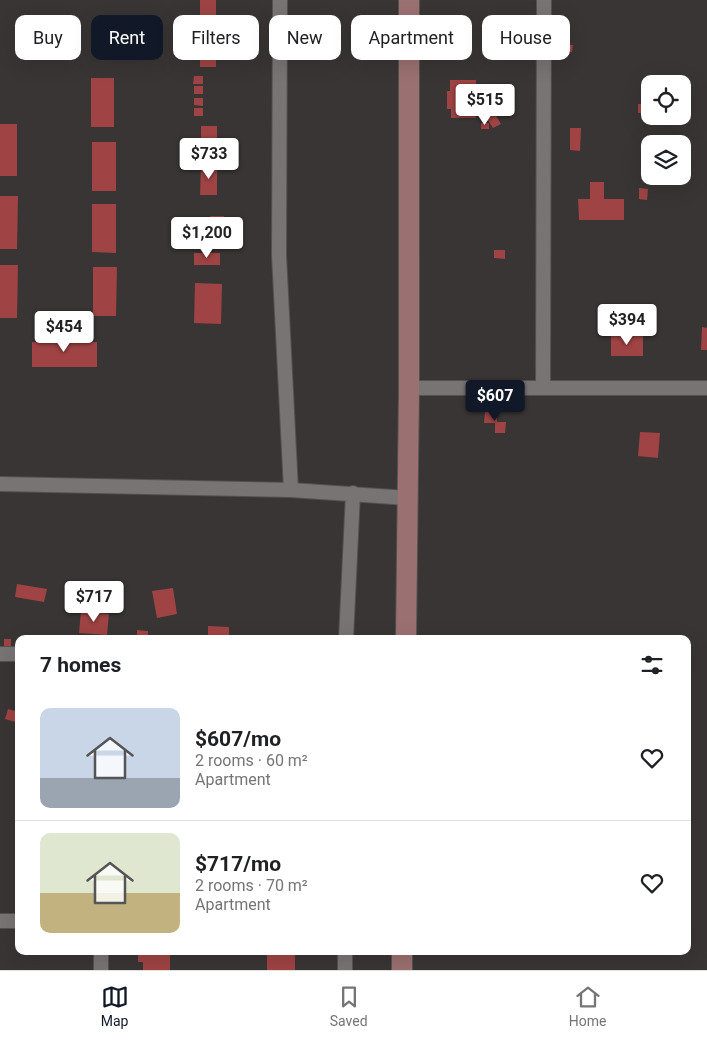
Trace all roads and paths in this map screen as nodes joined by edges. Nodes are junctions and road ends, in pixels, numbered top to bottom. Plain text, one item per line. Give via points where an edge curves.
1 (280, 0) edge
2 (409, 0) edge
3 (544, 0) edge
4 (409, 388) junction
5 (543, 388) junction
6 (707, 388) edge
7 (0, 484) edge
8 (291, 490) junction
9 (353, 494) junction
10 (408, 498) junction
11 (346, 635) edge
12 (406, 635) edge
13 (0, 654) edge
14 (15, 654) edge
15 (0, 921) edge
16 (15, 921) edge
17 (101, 955) edge
18 (345, 955) edge
19 (402, 955) edge
20 (101, 970) edge
21 (345, 970) edge
22 (402, 970) edge

1 - 8 street via 279,255
2 - 4 street
3 - 5 street
4 - 5 street
4 - 10 street
5 - 6 street
7 - 8 street
8 - 9 street
9 - 10 street
9 - 11 street
10 - 12 street
13 - 14 street
15 - 16 street
17 - 20 street
18 - 21 street
19 - 22 street

